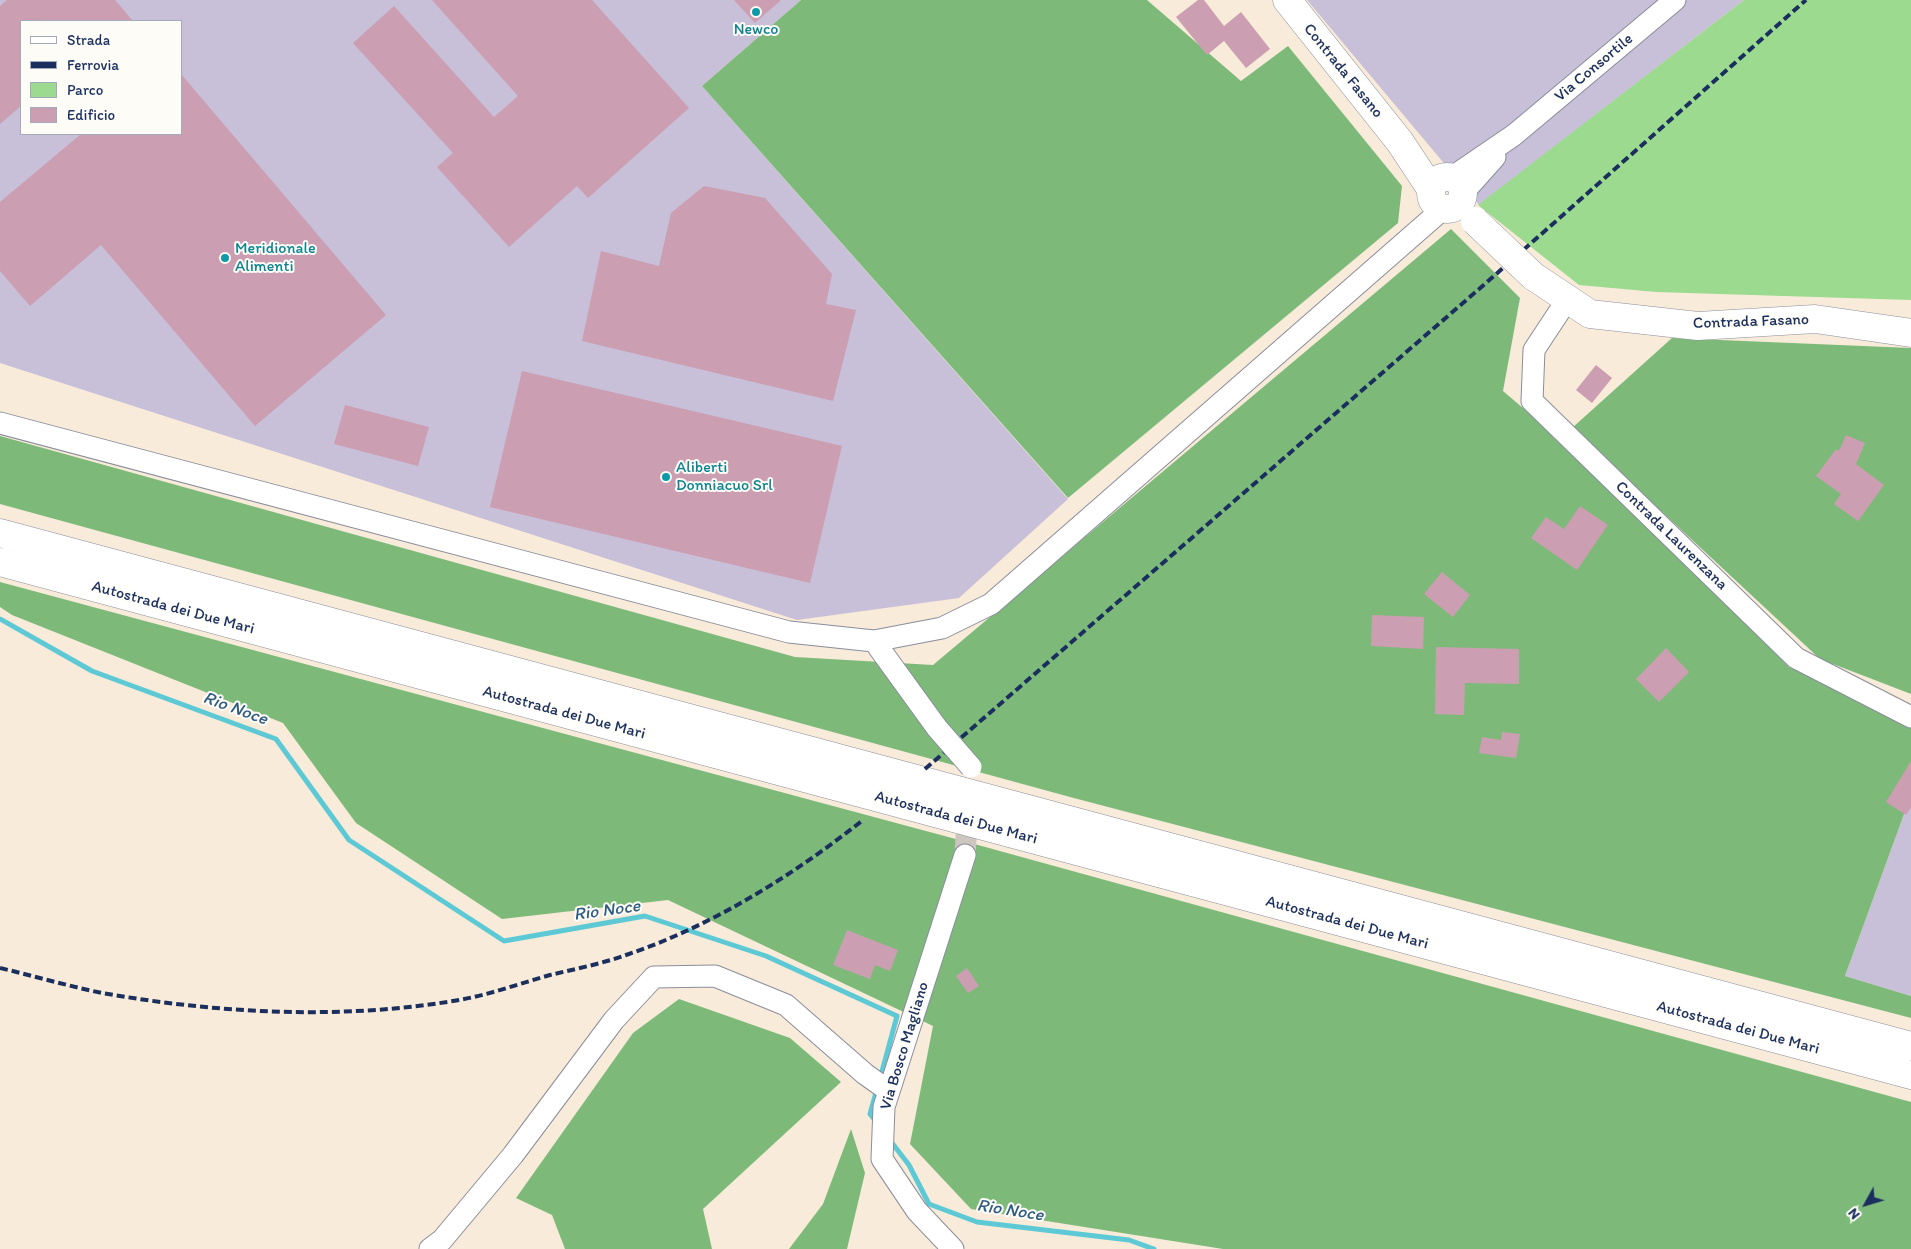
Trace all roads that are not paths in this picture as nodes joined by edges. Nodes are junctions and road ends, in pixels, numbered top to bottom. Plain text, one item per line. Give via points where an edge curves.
1 (1287, 0) edge
2 (1675, 0) edge
3 (1449, 197) junction
4 (1567, 300) junction
5 (1911, 333) edge
6 (0, 423) edge
7 (0, 533) edge
8 (0, 562) edge
9 (874, 641) junction
10 (1911, 717) edge
11 (971, 767) dead end
12 (965, 855) tunnel mouth
13 (1911, 1046) edge
14 (1911, 1075) edge
15 (889, 1091) junction
16 (430, 1249) edge
17 (953, 1249) edge

1 - 3 main road, Contrada Fasano via 1400,142
2 - 3 street, Via Consortile via 1514,135
3 - 4 main road, Contrada Fasano, bridge via 1534,276
3 - 9 street, Via Consortile via 1393,252 992,604 942,628
4 - 5 main road, Contrada Fasano via 1590,314 1698,326 1815,319
4 - 10 street, Contrada Laurenzana via 1534,350 1532,400 1796,658
6 - 9 street, Via Consortile via 790,632
7 - 13 main road, Autostrada dei Due Mari
8 - 14 main road, Autostrada dei Due Mari
9 - 11 street, bridge via 937,728
12 - 15 street, Via Bosco Magliano
15 - 16 street via 786,1005 715,976 654,977 614,1020 514,1155 442,1240
15 - 17 street, Via Bosco Magliano via 884,1106 882,1159 917,1211

